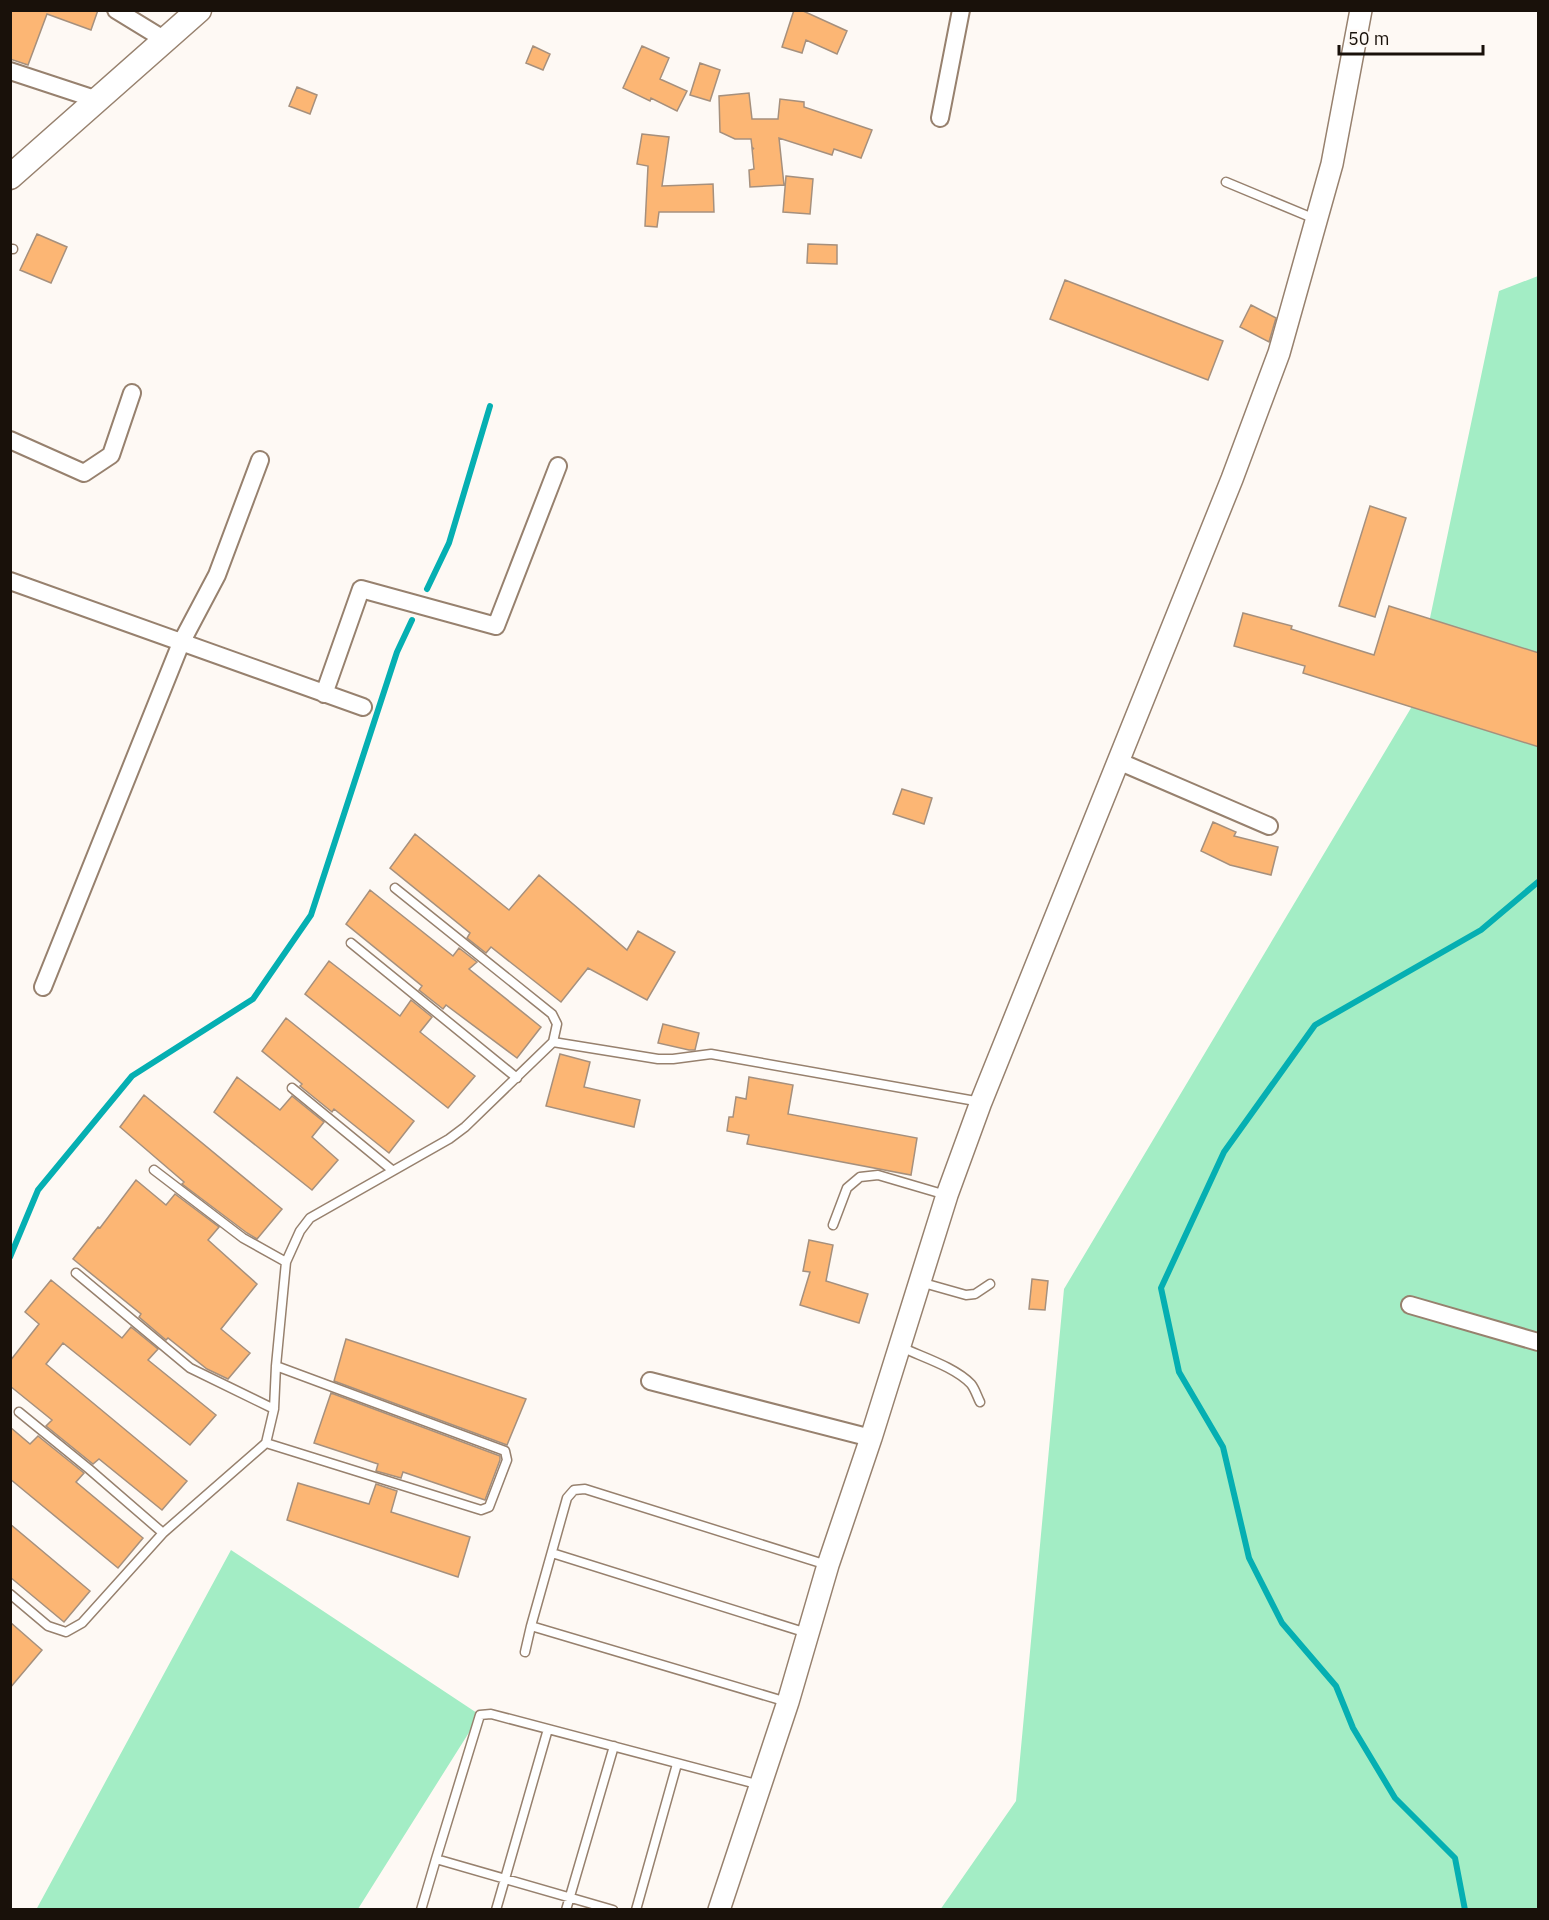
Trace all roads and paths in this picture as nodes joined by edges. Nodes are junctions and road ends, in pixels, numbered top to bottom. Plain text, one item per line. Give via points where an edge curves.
1 (116, 10) edge
2 (199, 10) edge
3 (961, 10) edge
4 (1361, 10) edge
5 (165, 40) junction
6 (10, 71) edge
7 (98, 100) junction
8 (940, 118) dead end
9 (10, 177) edge
10 (1226, 182) dead end
11 (1316, 220) junction
12 (132, 393) dead end
13 (10, 440) edge
14 (260, 460) dead end
15 (558, 466) dead end
16 (10, 581) edge
17 (181, 643) junction
18 (324, 694) junction
19 (363, 707) dead end
20 (1118, 761) junction
21 (1269, 826) dead end
22 (395, 888) dead end
23 (351, 943) dead end
24 (43, 987) dead end
25 (554, 1042) junction
26 (517, 1078) junction
27 (292, 1088) dead end
28 (981, 1102) junction
29 (154, 1170) dead end
30 (392, 1170) junction
31 (947, 1195) junction
32 (833, 1225) dead end
33 (286, 1262) junction
34 (76, 1273) dead end
35 (920, 1282) junction
36 (990, 1284) dead end
37 (1410, 1305) dead end
38 (1539, 1342) edge
39 (900, 1347) junction
40 (276, 1366) junction
41 (650, 1381) dead end
42 (980, 1402) dead end
43 (274, 1409) junction
44 (19, 1412) dead end
45 (871, 1438) junction
46 (266, 1443) junction
47 (164, 1533) junction
48 (552, 1553) junction
49 (828, 1565) junction
50 (10, 1594) edge
51 (531, 1626) junction
52 (808, 1633) junction
53 (525, 1652) dead end
54 (788, 1702) junction
55 (548, 1729) junction
56 (614, 1746) junction
57 (676, 1764) junction
58 (760, 1785) junction
59 (436, 1859) junction
60 (505, 1879) junction
61 (570, 1897) junction
62 (421, 1910) edge
63 (496, 1910) edge
64 (566, 1910) edge
65 (613, 1910) edge
66 (636, 1910) edge
67 (719, 1910) edge

1 - 5 street
2 - 5 main road
3 - 8 street
4 - 11 street via 1332,164
5 - 7 main road
6 - 7 street
7 - 9 main road
10 - 11 lane
11 - 20 street via 1279,353
12 - 13 street via 111,455 84,473
14 - 17 street via 218,575
15 - 18 street via 496,626 361,589
16 - 17 street
17 - 18 street
17 - 24 street
18 - 19 street
20 - 21 street
20 - 28 street
22 - 25 lane via 552,1014 557,1024
23 - 26 lane
25 - 26 lane
25 - 28 lane via 658,1059 711,1054
26 - 30 lane via 449,1139
27 - 30 lane
28 - 31 street
29 - 33 lane via 243,1238
30 - 33 lane via 310,1218
31 - 32 lane via 878,1175 860,1177 847,1188
31 - 35 street
33 - 40 lane
34 - 43 lane via 190,1368
35 - 36 lane via 966,1295
35 - 39 street
37 - 38 street
39 - 42 lane via 963,1378
39 - 45 street
40 - 43 lane
40 - 46 lane via 505,1451 507,1460 489,1507 481,1510
41 - 45 street
43 - 46 lane
44 - 47 lane
45 - 49 street
46 - 47 lane
47 - 50 lane via 82,1623 66,1632 48,1626
48 - 49 lane via 567,1498 574,1490 585,1489
48 - 51 lane
48 - 52 lane
49 - 52 street
51 - 53 lane
51 - 54 lane
52 - 54 street
54 - 58 street
55 - 56 lane
55 - 59 lane via 491,1714 480,1715
55 - 60 lane
56 - 57 lane
56 - 61 lane
57 - 58 lane
57 - 66 lane
58 - 67 street
59 - 60 lane
59 - 62 lane
60 - 61 lane
60 - 63 lane
61 - 64 lane
61 - 65 lane

